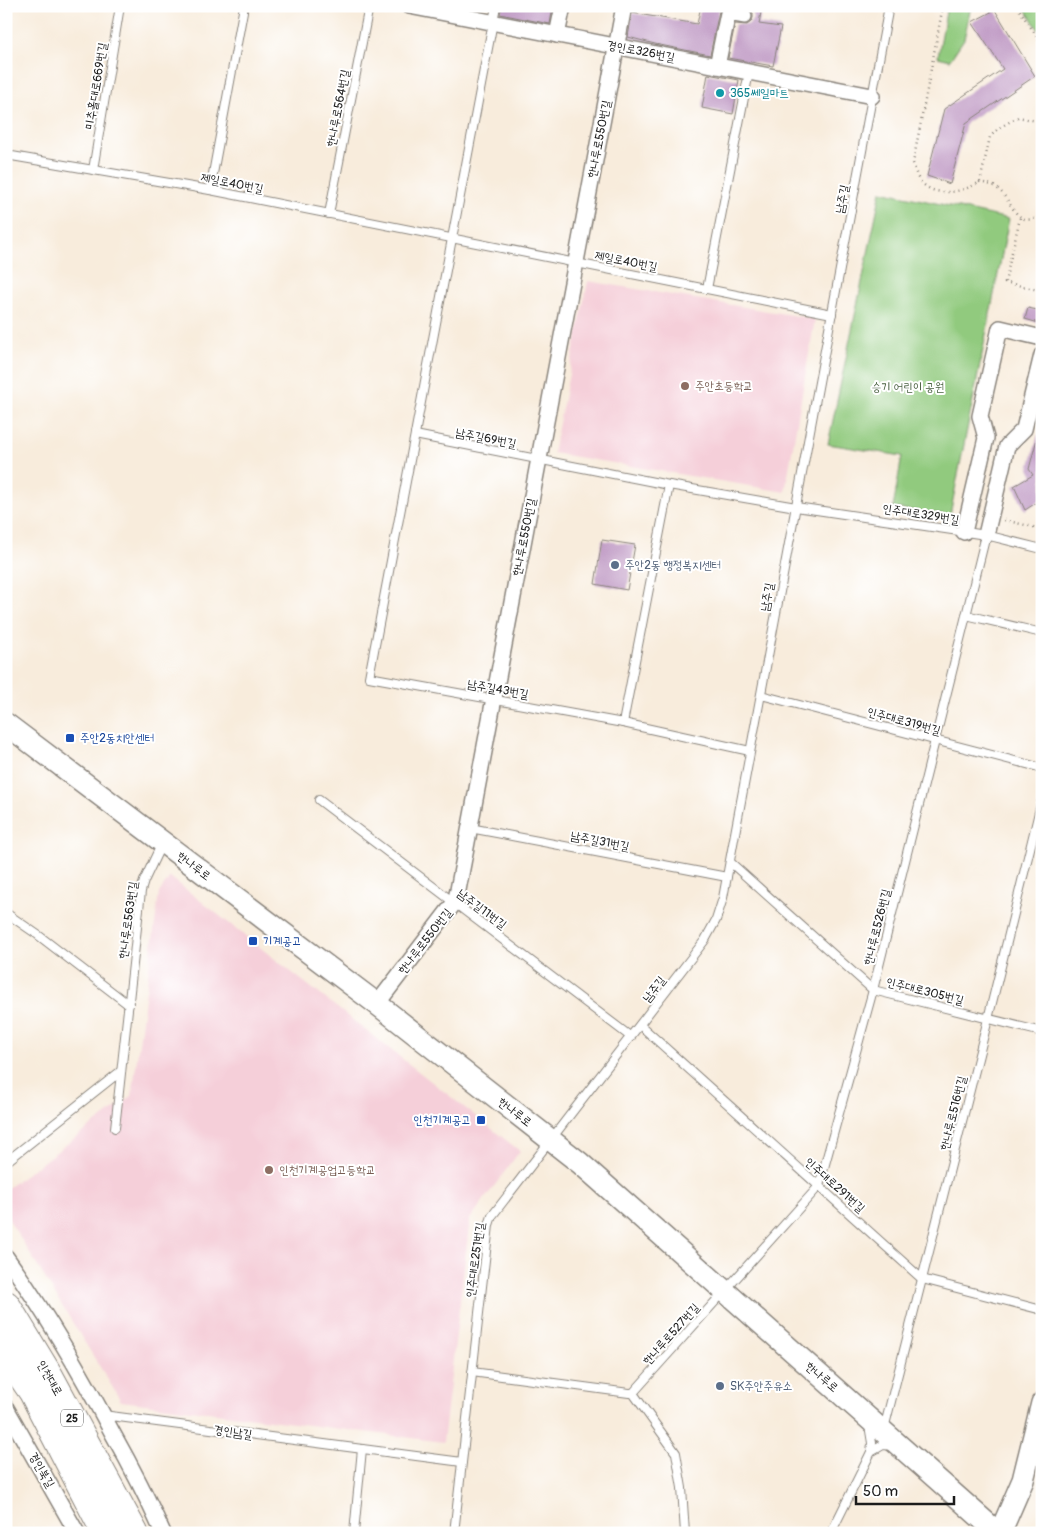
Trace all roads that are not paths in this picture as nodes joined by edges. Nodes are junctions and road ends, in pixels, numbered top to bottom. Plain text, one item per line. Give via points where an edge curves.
1 (120, 6) edge
2 (244, 6) edge
3 (369, 6) edge
4 (409, 6) edge
5 (496, 6) edge
6 (563, 6) edge
7 (624, 6) edge
8 (889, 6) edge
9 (744, 16) dead end
10 (493, 22) junction
11 (557, 35) junction
12 (616, 47) junction
13 (717, 66) junction
14 (749, 72) junction
15 (872, 96) junction
16 (6, 155) edge
17 (93, 170) junction
18 (210, 190) junction
19 (329, 214) junction
20 (452, 238) junction
21 (576, 263) junction
22 (707, 289) junction
23 (832, 314) junction
24 (1042, 338) edge
25 (1042, 355) edge
26 (415, 435) junction
27 (539, 460) junction
28 (669, 485) junction
29 (796, 507) junction
30 (964, 532) junction
31 (986, 535) junction
32 (1042, 549) edge
33 (966, 615) junction
34 (1042, 633) edge
35 (761, 695) junction
36 (494, 700) junction
37 (623, 723) junction
38 (6, 724) edge
39 (935, 740) junction
40 (750, 751) junction
41 (1042, 768) edge
42 (319, 800) dead end
43 (1042, 800) edge
44 (470, 828) junction
45 (162, 842) junction
46 (730, 862) junction
47 (727, 877) junction
48 (455, 902) junction
49 (6, 913) edge
50 (874, 990) junction
51 (377, 1004) junction
52 (129, 1005) junction
53 (988, 1018) junction
54 (640, 1024) junction
55 (1042, 1032) edge
56 (631, 1037) junction
57 (121, 1072) junction
58 (115, 1128) dead end
59 (551, 1140) junction
60 (6, 1162) edge
61 (819, 1186) junction
62 (6, 1257) edge
63 (922, 1279) junction
64 (725, 1291) junction
65 (6, 1305) edge
66 (1042, 1310) edge
67 (6, 1353) edge
68 (472, 1372) junction
69 (633, 1392) junction
70 (1042, 1403) edge
71 (103, 1415) junction
72 (867, 1416) junction
73 (9, 1419) edge
74 (883, 1431) junction
75 (362, 1449) junction
76 (904, 1449) junction
77 (871, 1452) junction
78 (462, 1462) junction
79 (77, 1533) edge
80 (106, 1533) edge
81 (134, 1533) edge
82 (163, 1533) edge
83 (354, 1533) edge
84 (454, 1533) edge
85 (685, 1533) edge
86 (831, 1533) edge
87 (999, 1533) edge

1 - 17 lane, 미추홀대로669번길
2 - 18 lane
3 - 19 lane, 한나루로564번길
4 - 10 street, 경인로326번길
5 - 10 lane
6 - 11 street
7 - 12 street, 한나루로550번길
8 - 15 lane, 남주길
9 - 13 street via 728,13
10 - 11 street, 경인로326번길
10 - 20 lane
11 - 12 street, 경인로326번길
12 - 13 street, 경인로326번길
12 - 21 street, 한나루로550번길
13 - 14 street, 경인로326번길
14 - 15 street, 경인로326번길
14 - 22 lane
15 - 23 lane, 남주길
16 - 17 lane, 제일로40번길
17 - 18 lane, 제일로40번길
18 - 19 lane, 제일로40번길
19 - 20 lane, 제일로40번길
20 - 21 lane, 제일로40번길
20 - 26 lane
21 - 22 lane, 제일로40번길
21 - 27 street, 한나루로550번길
22 - 23 lane, 제일로40번길
23 - 29 lane, 남주길
24 - 30 street via 1000,328 980,416 986,438
25 - 31 street via 1024,429 1007,446
26 - 27 lane, 남주길69번길
26 - 36 lane, 남주길43번길 via 369,677
27 - 28 lane, 남주길69번길
27 - 36 street, 한나루로550번길
28 - 29 lane, 남주길69번길
28 - 37 lane
29 - 30 lane, 인주대로329번길
29 - 35 lane, 남주길
30 - 31 lane, 인주대로329번길
31 - 32 lane, 인주대로329번길
31 - 33 lane, 한나루로526번길
33 - 34 lane
33 - 39 lane, 한나루로526번길
35 - 39 lane, 인주대로319번길
35 - 40 lane, 남주길
36 - 37 lane, 남주길43번길
36 - 44 street, 한나루로550번길
37 - 40 lane, 남주길43번길
38 - 45 main road, 한나루로
39 - 41 lane, 인주대로319번길
39 - 50 lane, 한나루로526번길
40 - 46 lane, 남주길
42 - 48 lane, 남주길11번길
43 - 53 lane, 한나루로516번길
44 - 47 lane, 남주길31번길
44 - 48 street, 한나루로550번길
45 - 51 main road, 한나루로
45 - 52 lane, 한나루로563번길 via 141,891
46 - 47 lane, 남주길
46 - 50 lane, 인주대로305번길
47 - 54 lane, 남주길 via 716,920 705,940
48 - 51 street, 한나루로550번길
48 - 56 lane, 남주길11번길
49 - 52 lane
50 - 53 lane, 인주대로305번길
50 - 61 lane, 한나루로526번길
51 - 59 main road, 한나루로
52 - 57 lane, 한나루로563번길
53 - 55 lane, 인주대로305번길
53 - 63 lane, 한나루로516번길
54 - 56 lane, 남주길
54 - 61 lane, 인주대로291번길
56 - 59 lane, 남주길
57 - 58 lane, 한나루로563번길
57 - 60 lane
59 - 64 main road, 한나루로
59 - 68 lane, 인주대로251번길 via 492,1216
61 - 63 lane, 인주대로291번길
61 - 64 lane, 한나루로526번길
62 - 71 street via 34,1297
63 - 66 lane, 인주대로291번길
63 - 74 lane, 한나루로516번길
64 - 69 lane, 한나루로527번길
64 - 72 main road, 한나루로
65 - 81 highway, 인천대로 / 25 via 49,1376
67 - 80 highway, 인천대로 / 25 via 33,1392
68 - 69 lane
68 - 78 lane, 인주대로251번길
69 - 85 lane via 676,1454
70 - 87 main road via 1023,1480
71 - 75 lane, 경인남길
71 - 82 street
72 - 74 main road, 한나루로
72 - 77 lane via 872,1435
73 - 79 street, 경인북길
74 - 76 main road, 한나루로
75 - 78 lane, 경인남길
75 - 83 lane
76 - 77 lane via 882,1445
76 - 87 main road, 한나루로
77 - 86 lane
78 - 84 lane, 인주대로251번길

